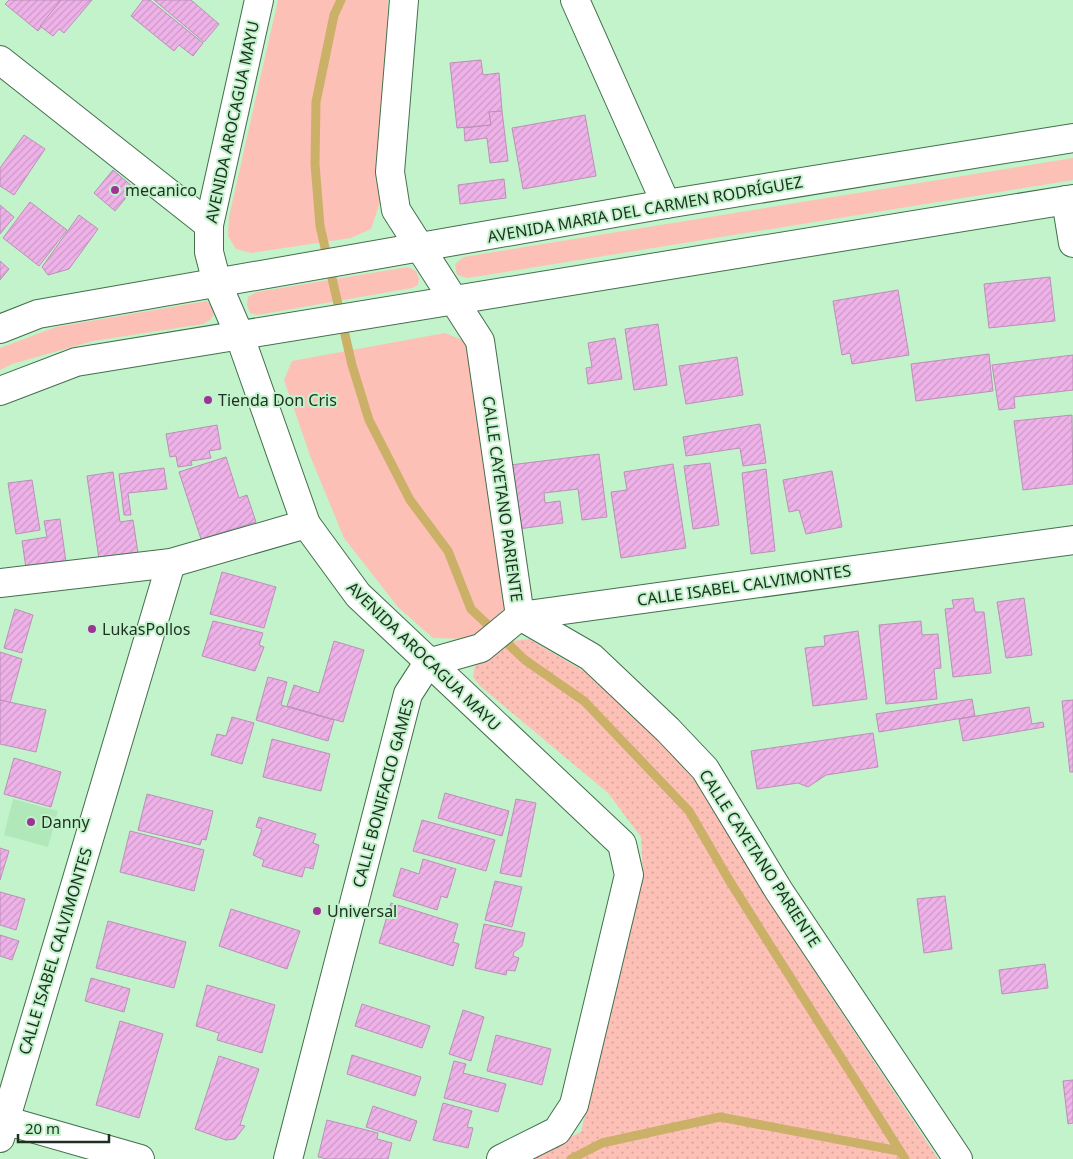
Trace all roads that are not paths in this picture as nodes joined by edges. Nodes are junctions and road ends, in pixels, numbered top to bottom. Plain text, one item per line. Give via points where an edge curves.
1 (259, 0) edge
2 (404, 0) edge
3 (575, 0) edge
4 (0, 60) edge
5 (1073, 138) edge
6 (1070, 199) edge
7 (666, 204) junction
8 (208, 225) junction
9 (1073, 243) edge
10 (419, 246) junction
11 (217, 283) junction
12 (454, 301) junction
13 (0, 329) edge
14 (239, 334) junction
15 (0, 391) edge
16 (306, 524) junction
17 (1073, 540) edge
18 (171, 563) junction
19 (0, 583) edge
20 (520, 616) junction
21 (428, 663) junction
22 (2, 1126) edge
23 (140, 1159) edge
24 (288, 1159) edge
25 (501, 1159) edge
26 (958, 1159) edge

1 - 8 street, AVENIDA AROCAGUA MAYU
2 - 10 street, CALLE CAYETANO PARIENTE via 390,172 396,210
3 - 7 street
4 - 8 street
5 - 7 street, AVENIDA MARIA DEL CARMEN RODRÍGUEZ
6 - 9 street
6 - 12 street
7 - 10 street, AVENIDA MARIA DEL CARMEN RODRÍGUEZ
8 - 11 street, AVENIDA AROCAGUA MAYU via 209,252
10 - 11 street, AVENIDA MARIA DEL CARMEN RODRÍGUEZ
10 - 12 street, CALLE CAYETANO PARIENTE
11 - 13 street, AVENIDA MARIA DEL CARMEN RODRÍGUEZ via 38,314
11 - 14 street, AVENIDA AROCAGUA MAYU
12 - 14 street
12 - 20 street, CALLE CAYETANO PARIENTE via 480,341
14 - 15 street via 76,362
14 - 16 street, AVENIDA AROCAGUA MAYU
16 - 18 street
16 - 21 street, AVENIDA AROCAGUA MAYU via 358,595
17 - 20 street, CALLE ISABEL CALVIMONTES
18 - 19 street
18 - 22 street, CALLE ISABEL CALVIMONTES
20 - 21 street via 482,648
20 - 26 street, CALLE CAYETANO PARIENTE via 591,657 705,770 779,891
21 - 24 street, CALLE BONIFACIO GAMES via 408,694
21 - 25 street, AVENIDA AROCAGUA MAYU via 622,844 629,875 574,1105 556,1131
22 - 23 street

